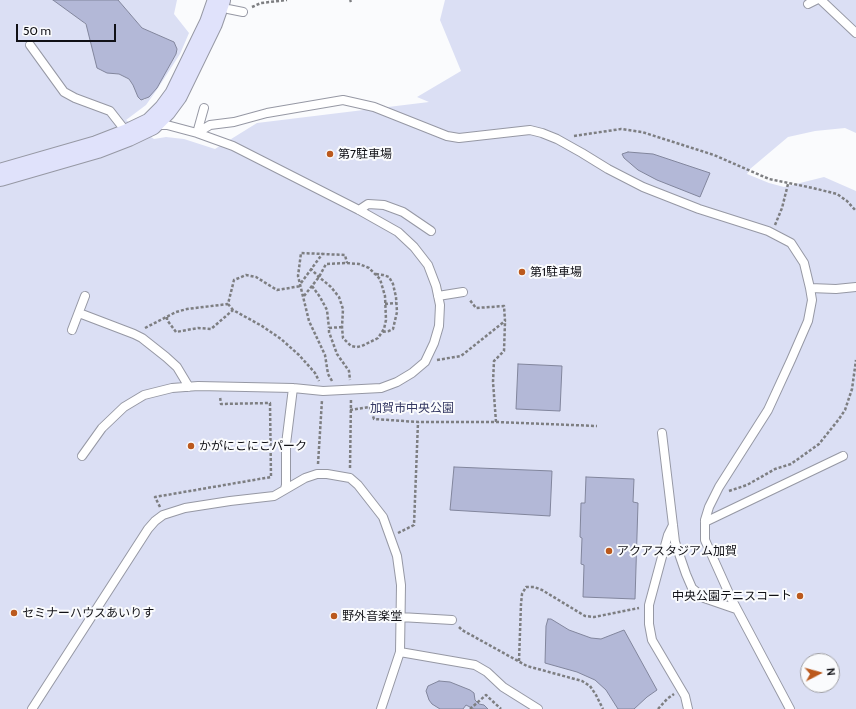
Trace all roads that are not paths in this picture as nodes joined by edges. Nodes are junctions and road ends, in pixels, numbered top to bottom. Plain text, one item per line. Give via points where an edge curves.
1 (816, 0) edge
2 (821, 0) edge
3 (218, 2) edge
4 (808, 4) dead end
5 (243, 12) road end
6 (856, 33) edge
7 (30, 45) dead end
8 (204, 108) dead end
9 (151, 124) junction
10 (197, 133) junction
11 (128, 135) junction
12 (0, 175) edge
13 (359, 210) junction
14 (431, 230) dead end
15 (856, 287) edge
16 (810, 288) junction
17 (463, 292) road end
18 (85, 296) dead end
19 (438, 296) junction
20 (79, 313) junction
21 (72, 330) dead end
22 (189, 387) junction
23 (292, 388) junction
24 (662, 433) dead end
25 (82, 456) dead end
26 (843, 456) dead end
27 (284, 489) junction
28 (705, 522) junction
29 (673, 525) junction
30 (736, 609) junction
31 (400, 617) junction
32 (452, 620) road end
33 (400, 652) junction
34 (32, 709) edge
35 (381, 709) edge
36 (538, 709) edge
37 (688, 709) edge
38 (790, 709) edge

1 - 4 lane
2 - 6 lane
3 - 5 lane via 228,9
3 - 9 street via 211,23 176,95
7 - 11 lane via 64,92 110,111
8 - 10 lane
9 - 10 lane via 167,125
9 - 11 street
10 - 13 lane via 233,146
10 - 16 lane via 210,125 343,100 374,107 447,136 459,138 530,130 542,133 608,169 699,210 772,232 791,244 804,264
11 - 12 street via 97,147
13 - 14 lane via 368,204 384,204 404,212
13 - 19 lane via 398,232 414,247 428,265
15 - 16 lane
16 - 28 lane via 812,300 808,321 791,360 768,410 716,493
17 - 19 lane
18 - 20 lane
19 - 23 lane via 439,326 434,343 425,362 398,382 381,388 337,391
20 - 21 lane
20 - 22 lane via 134,334 156,348 177,367
22 - 23 lane
22 - 25 lane via 172,388 144,396 124,407 102,428
23 - 27 lane via 286,437
24 - 29 lane
26 - 28 lane
27 - 31 lane via 317,474 340,475 350,478 358,485 383,517 397,556 401,585
27 - 34 lane via 274,496 192,506 164,515 148,529
28 - 30 lane via 706,540
29 - 30 lane via 675,542 692,588 704,598
29 - 37 lane via 662,553 649,605 649,624 652,640 685,696
30 - 38 lane
31 - 32 lane
31 - 33 lane
33 - 35 lane
33 - 36 lane via 475,665 503,687

